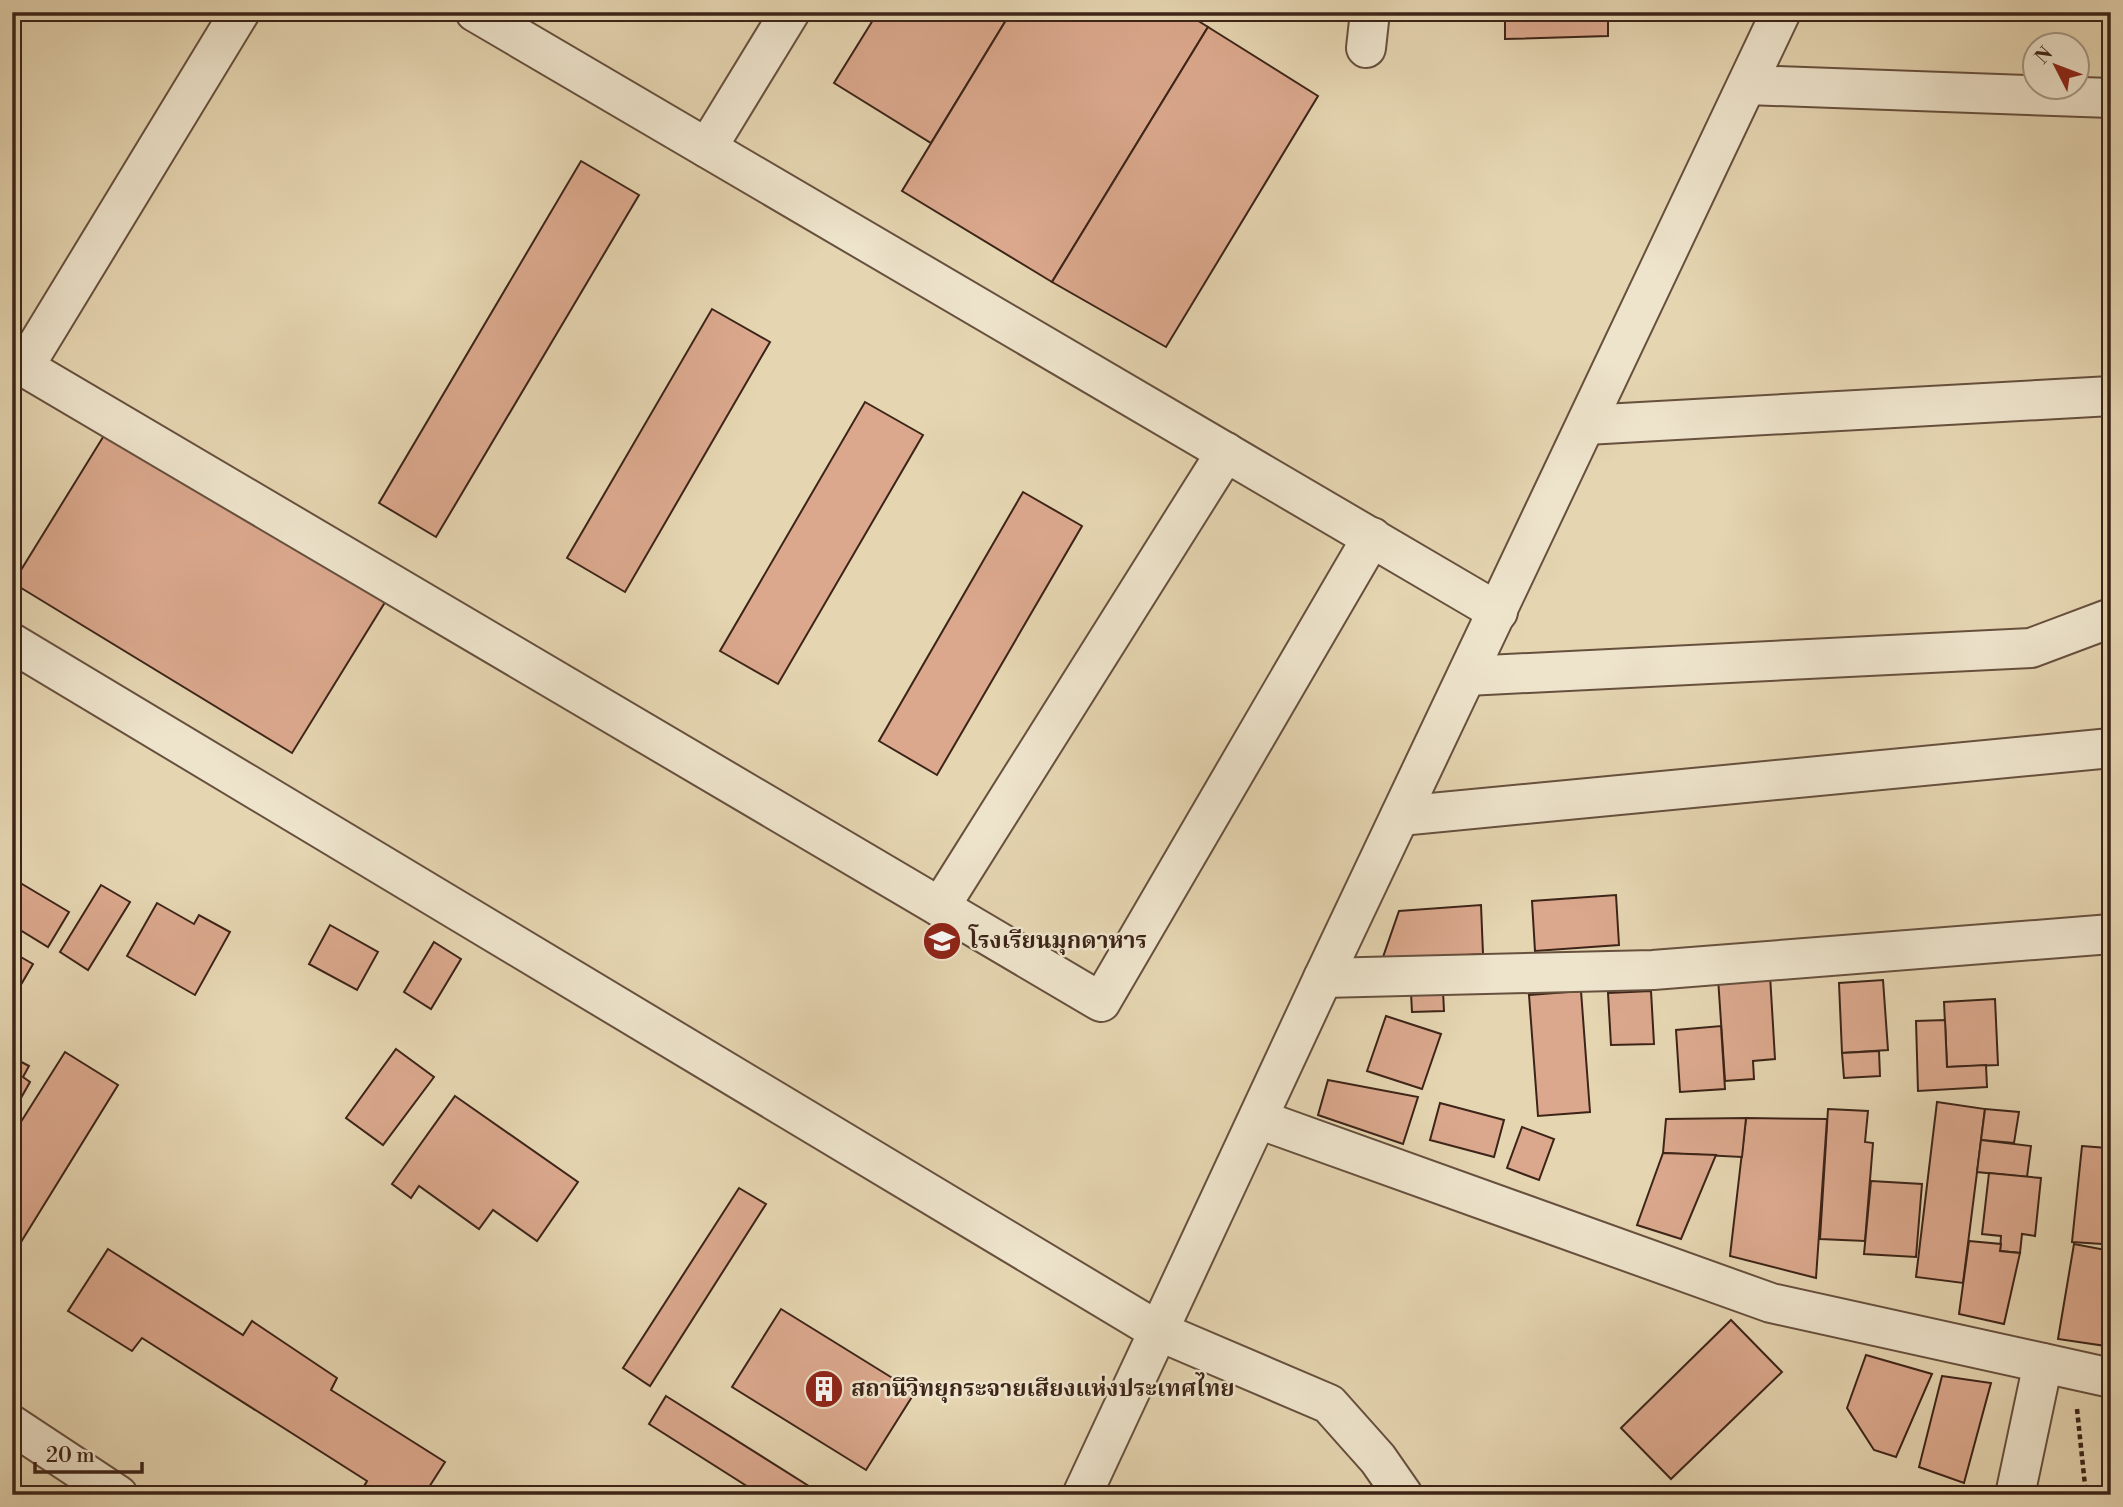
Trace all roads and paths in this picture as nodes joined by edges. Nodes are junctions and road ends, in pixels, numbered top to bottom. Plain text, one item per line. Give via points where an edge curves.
1 (240, 12) edge
2 (475, 12) edge
3 (790, 12) edge
4 (1781, 12) edge
5 (1747, 85) junction
6 (2111, 98) edge
7 (707, 148) junction
8 (2111, 396) edge
9 (1586, 425) junction
10 (1226, 452) junction
11 (1372, 537) junction
12 (1498, 612) junction
13 (2111, 618) edge
14 (13, 645) edge
15 (1467, 676) junction
16 (2111, 748) edge
17 (1400, 816) junction
18 (940, 907) junction
19 (2111, 934) edge
20 (1323, 978) junction
21 (1258, 1119) junction
22 (1158, 1331) junction
23 (2043, 1363) junction
24 (2095, 1375) edge
25 (12, 1425) edge
26 (118, 1495) edge
27 (1082, 1495) edge
28 (1403, 1495) edge
29 (2015, 1495) edge
30 (2086, 1495) edge

1 - 18 street via 24,367
2 - 7 street
3 - 7 street
4 - 5 street
5 - 6 street
5 - 9 street
7 - 10 street
8 - 9 street
9 - 12 street
10 - 11 street
10 - 18 street
11 - 12 street
11 - 18 street via 1101,1002
12 - 15 street
13 - 15 street via 2031,648
14 - 22 street
15 - 17 street
16 - 17 street
17 - 20 street
19 - 20 street via 1653,970
20 - 21 street
21 - 22 street
21 - 23 street via 1771,1303
22 - 27 street
22 - 28 street via 1329,1404
23 - 24 street
23 - 29 street
24 - 30 path via 2076,1401
25 - 26 street

